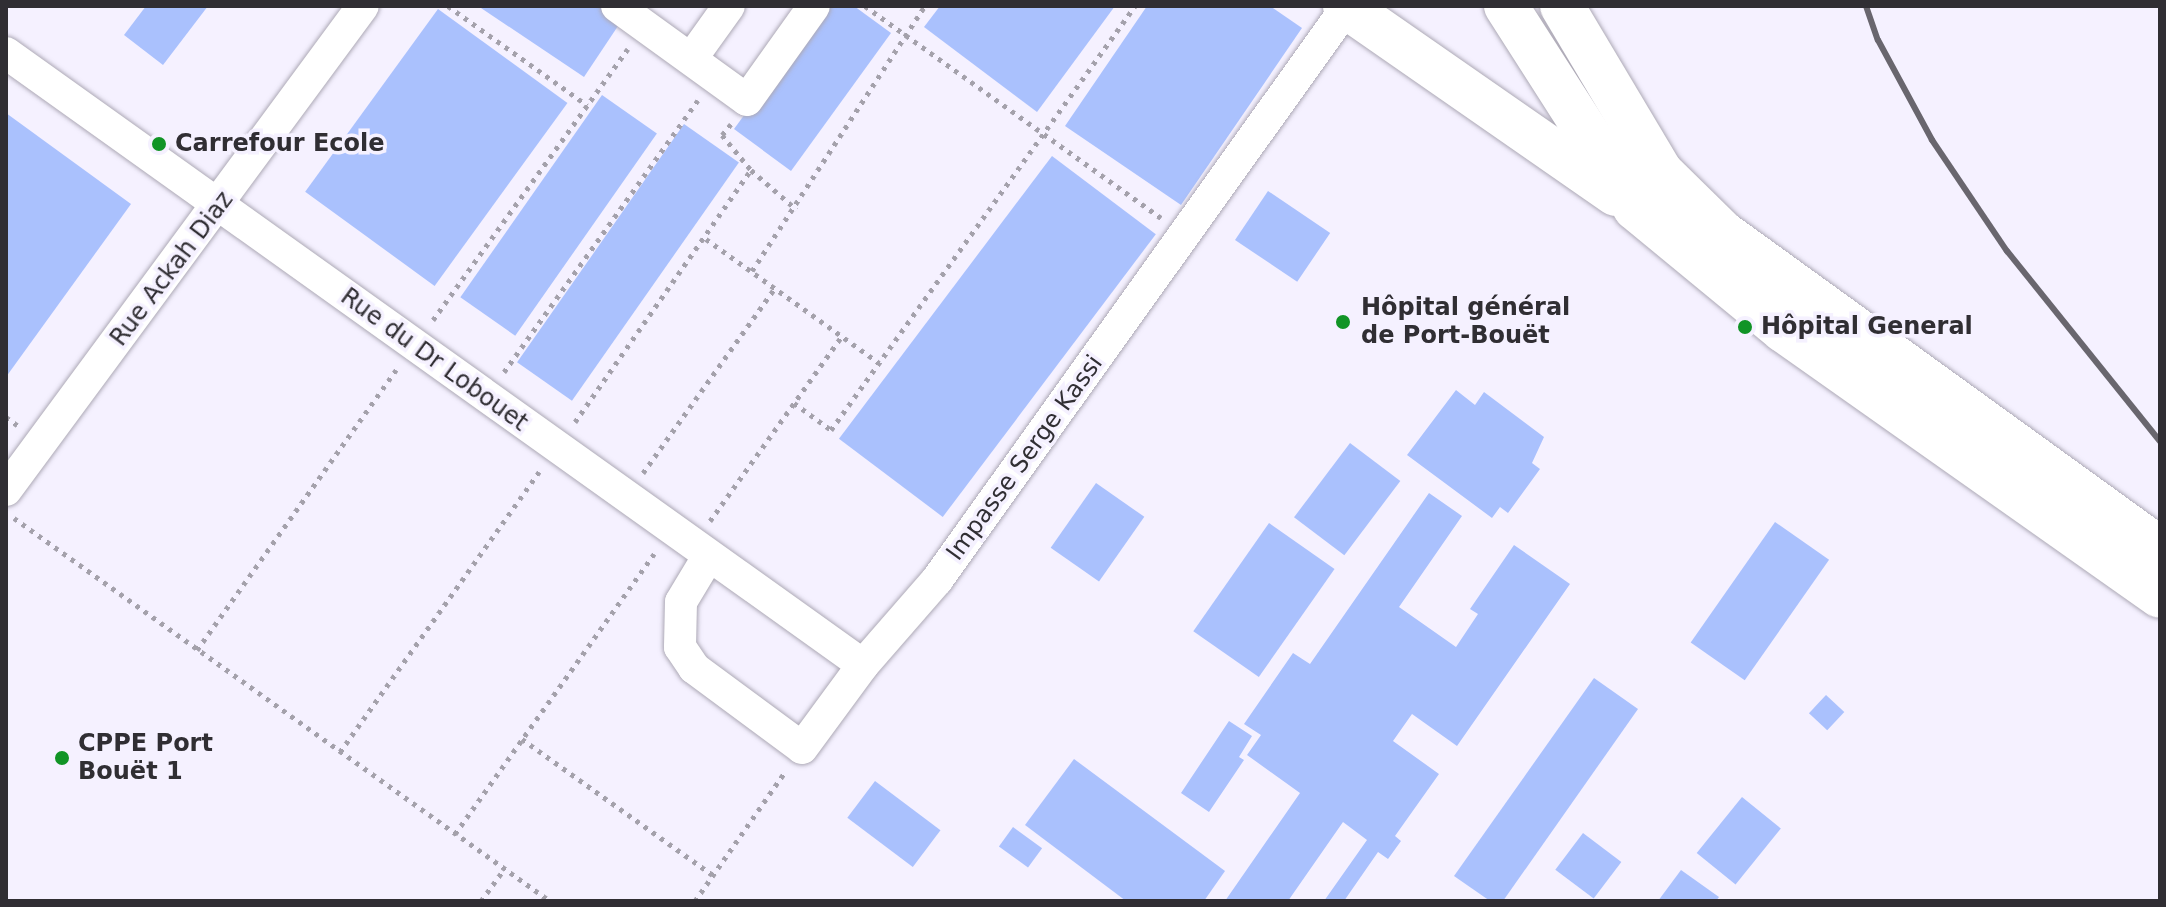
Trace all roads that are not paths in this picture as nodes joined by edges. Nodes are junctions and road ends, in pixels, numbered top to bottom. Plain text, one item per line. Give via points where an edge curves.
1 (363, 6) edge
2 (617, 6) edge
3 (729, 6) edge
4 (814, 6) edge
5 (1506, 6) edge
6 (1562, 6) edge
7 (1346, 7) edge
8 (6, 53) edge
9 (703, 68) junction
10 (220, 207) junction
11 (1635, 208) junction
12 (6, 490) edge
13 (691, 544) junction
14 (2160, 549) edge
15 (2160, 596) edge
16 (863, 665) junction

1 - 10 street, Rue Ackah Diaz
2 - 9 street
3 - 9 street
4 - 9 street via 747,100
5 - 11 main road
6 - 14 main road via 1661,172 1723,233
7 - 11 main road
7 - 16 street, Impasse Serge Kassi via 937,580
8 - 10 street, Rue du Dr Lobouet
10 - 12 street, Rue Ackah Diaz
10 - 13 street, Rue du Dr Lobouet
11 - 15 main road via 1783,330
13 - 16 street, Rue du Dr Lobouet
13 - 16 street, Impasse Serge Kassi via 680,647 694,668 802,748

